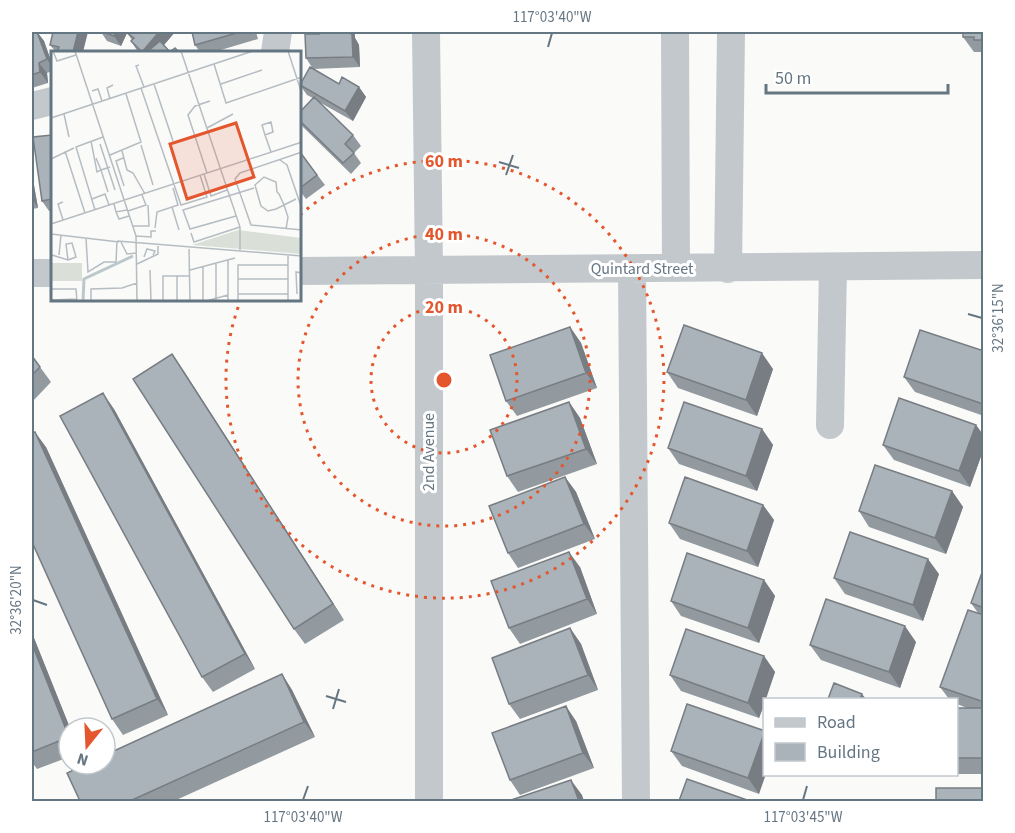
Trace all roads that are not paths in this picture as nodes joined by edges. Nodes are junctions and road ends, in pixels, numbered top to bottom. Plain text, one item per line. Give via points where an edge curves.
1 (278, 32) edge
2 (426, 32) edge
3 (675, 32) edge
4 (731, 32) edge
5 (275, 51) edge
6 (51, 102) edge
7 (32, 106) edge
8 (984, 266) edge
9 (833, 267) junction
10 (676, 268) junction
11 (632, 269) junction
12 (728, 269) junction
13 (302, 271) edge
14 (429, 271) junction
15 (32, 273) edge
16 (51, 273) edge
17 (830, 425) dead end
18 (429, 801) edge
19 (636, 801) edge

1 - 5 street
2 - 14 street, 2nd Avenue
3 - 10 street
4 - 12 street
6 - 7 street
8 - 9 street, Quintard Street
9 - 12 street, Quintard Street
9 - 17 street
10 - 11 street, Quintard Street
10 - 12 street, Quintard Street
11 - 14 street, Quintard Street
11 - 19 street
13 - 14 street, Quintard Street
14 - 18 street, 2nd Avenue
15 - 16 street

